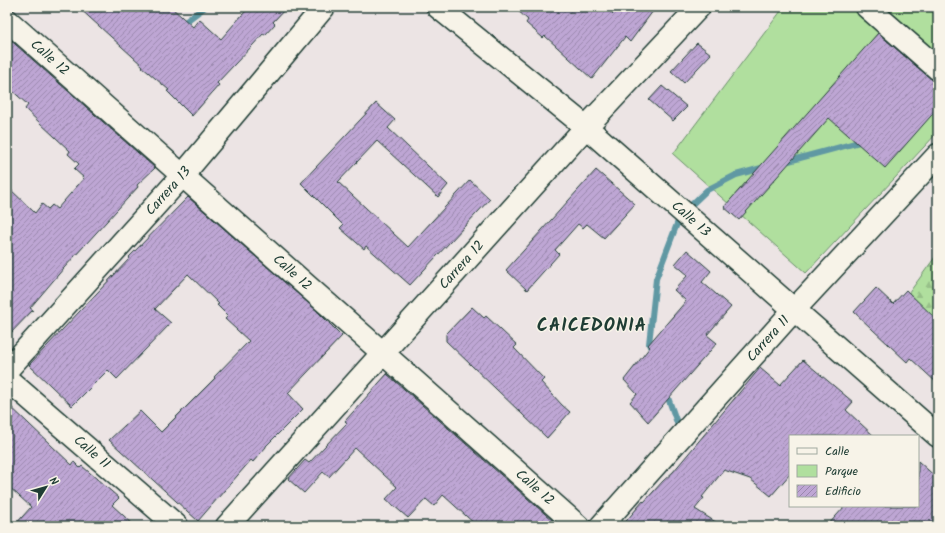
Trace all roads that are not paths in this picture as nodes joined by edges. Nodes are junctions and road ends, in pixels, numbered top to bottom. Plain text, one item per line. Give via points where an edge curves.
1 (324, 7) edge
2 (438, 7) edge
3 (699, 7) edge
4 (867, 7) edge
5 (7, 20) edge
6 (938, 70) edge
7 (586, 127) junction
8 (938, 154) edge
9 (182, 176) junction
10 (794, 310) junction
11 (383, 354) junction
12 (7, 370) edge
13 (7, 379) edge
14 (938, 436) edge
15 (177, 526) edge
16 (227, 526) edge
17 (578, 526) edge
18 (601, 526) edge

1 - 9 street, Carrera 13
2 - 7 street, Calle 13
3 - 7 street, Carrera 12
4 - 6 street
5 - 9 street, Calle 12
7 - 10 street, Calle 13
7 - 11 street, Carrera 12
8 - 10 street, Carrera 11
9 - 11 street, Calle 12
9 - 12 street, Carrera 13
10 - 14 street, Calle 13
10 - 18 street, Carrera 11
11 - 16 street, Carrera 12
11 - 17 street, Calle 12
13 - 15 street, Calle 11

